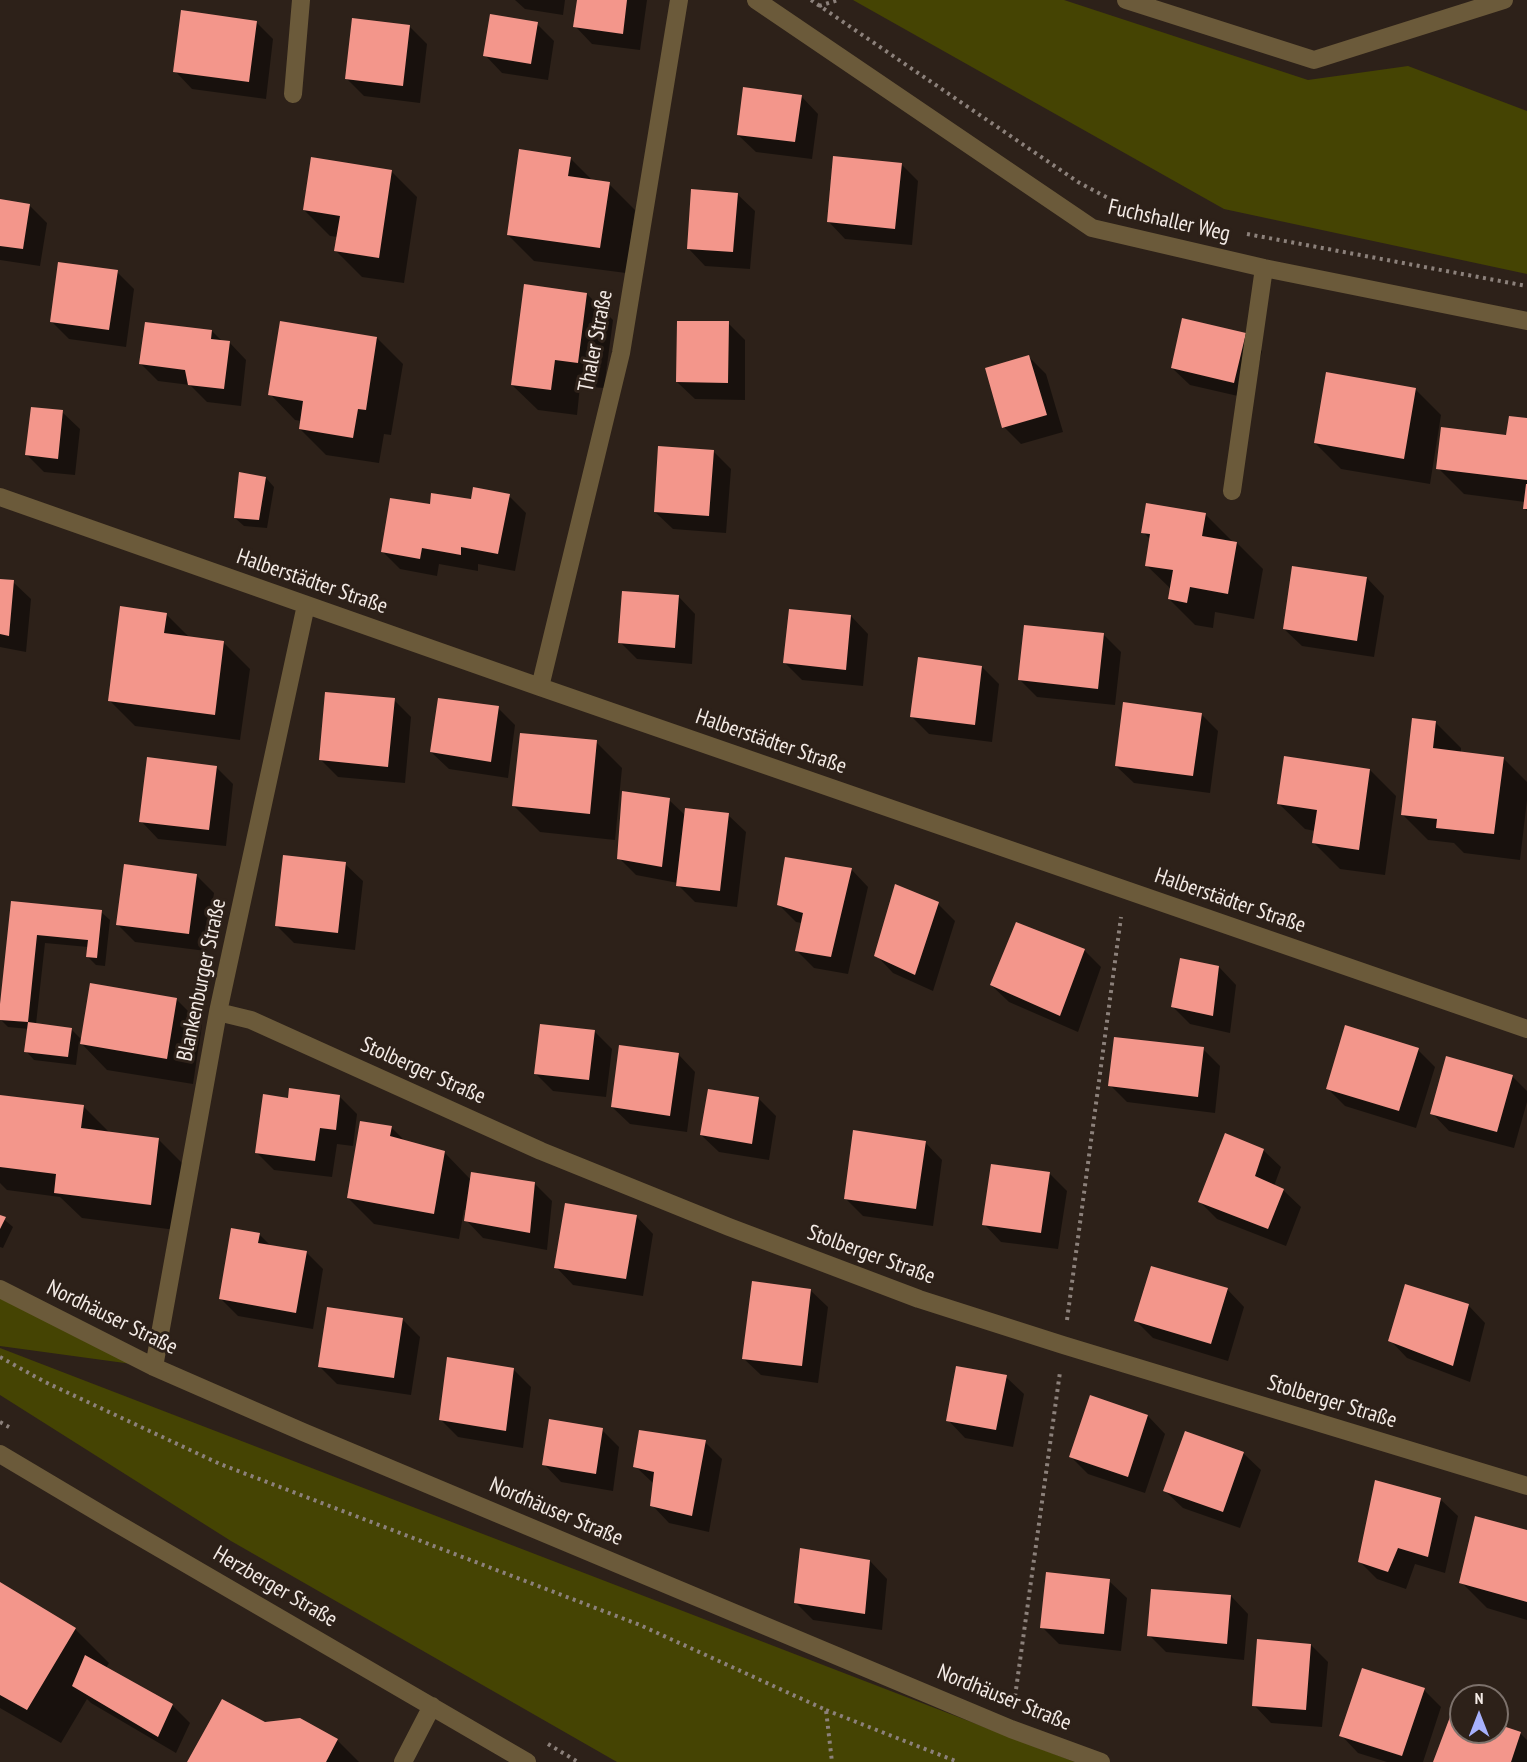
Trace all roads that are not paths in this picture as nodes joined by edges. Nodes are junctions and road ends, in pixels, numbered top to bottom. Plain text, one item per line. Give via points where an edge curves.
1 (301, 0) edge
2 (679, 0) edge
3 (756, 0) edge
4 (1126, 0) edge
5 (1504, 0) edge
6 (292, 94) dead end
7 (1264, 268) junction
8 (1527, 321) edge
9 (1232, 491) dead end
10 (0, 497) edge
11 (306, 605) junction
12 (540, 687) junction
13 (218, 1012) junction
14 (1527, 1029) edge
15 (0, 1289) edge
16 (154, 1367) junction
17 (0, 1454) edge
18 (1527, 1486) edge
19 (432, 1706) junction
20 (403, 1762) edge
21 (527, 1762) edge
22 (1101, 1762) edge

1 - 6 street
2 - 12 street, Thaler Straße via 621,353
3 - 7 street, Fuchshaller Weg via 1092,228
4 - 5 street via 1314,60
7 - 8 street, Fuchshaller Weg
7 - 9 street
10 - 11 street, Halberstädter Straße
11 - 12 street, Halberstädter Straße
11 - 13 street, Blankenburger Straße
12 - 14 street, Halberstädter Straße
13 - 16 street, Blankenburger Straße
13 - 18 street, Stolberger Straße via 251,1020 541,1151 919,1299
15 - 16 street, Nordhäuser Straße
16 - 22 street, Nordhäuser Straße via 1011,1729
17 - 19 street, Herzberger Straße
19 - 20 street
19 - 21 street, Herzberger Straße

